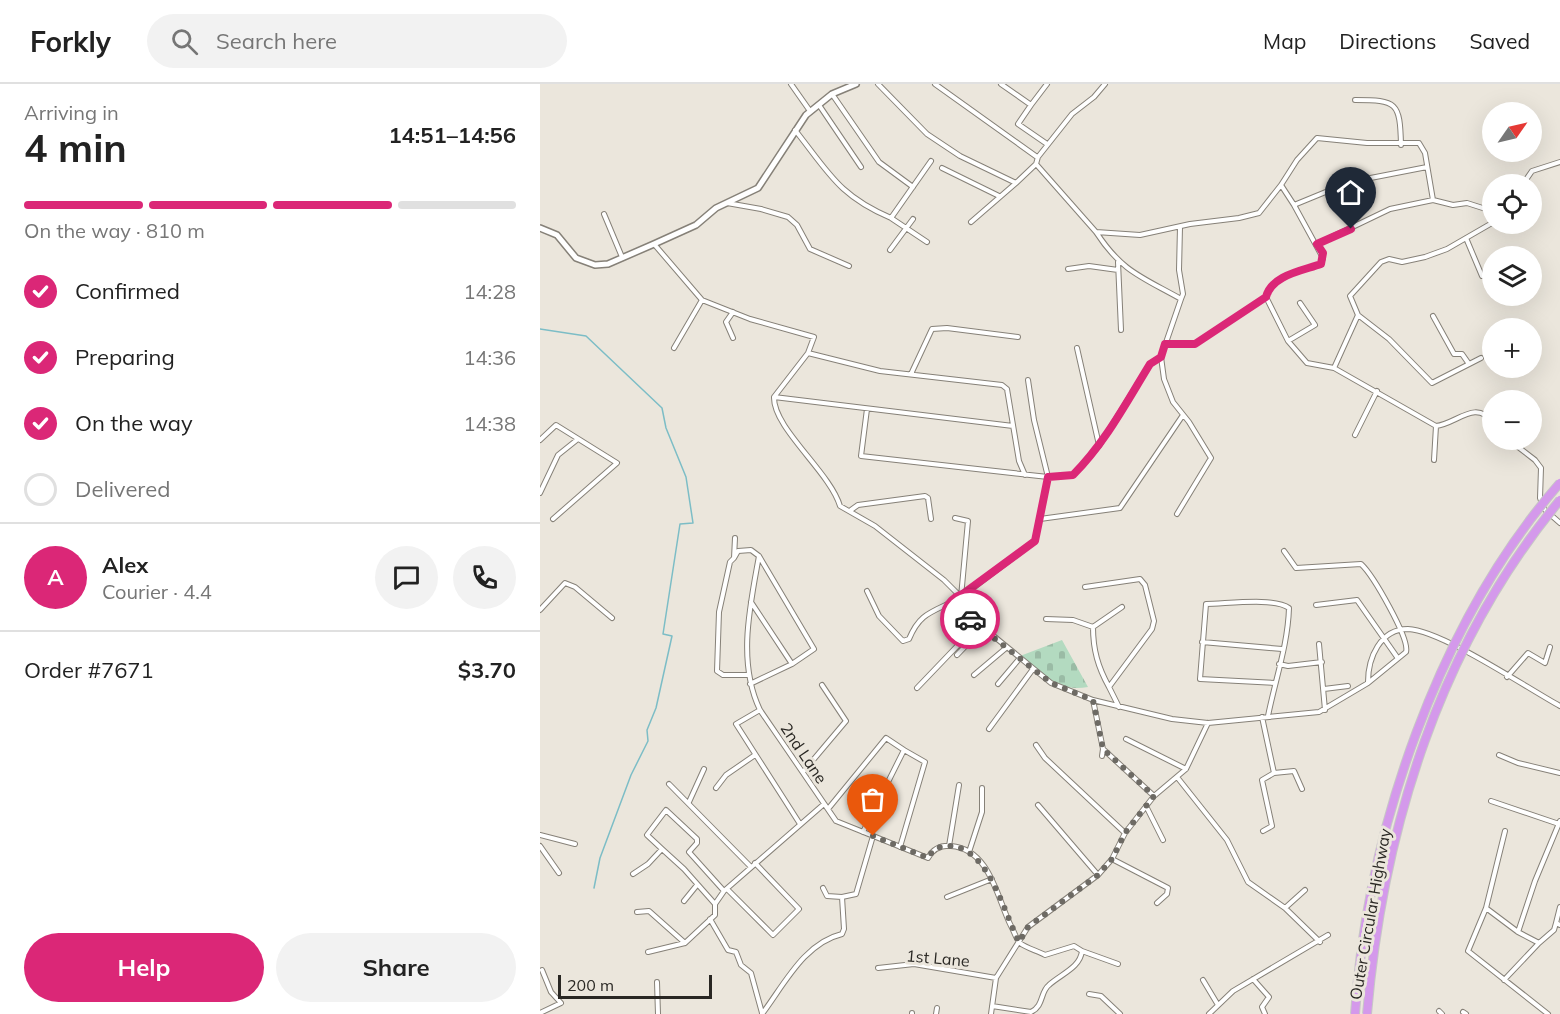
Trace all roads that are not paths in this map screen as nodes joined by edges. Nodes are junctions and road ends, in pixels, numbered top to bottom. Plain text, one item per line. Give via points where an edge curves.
1 (791, 84) edge
2 (856, 84) edge
3 (878, 84) edge
4 (935, 84) edge
5 (1001, 84) edge
6 (1047, 84) edge
7 (1105, 84) edge
8 (846, 85) edge
9 (832, 94) junction
10 (1355, 100) dead end
11 (819, 104) junction
12 (1031, 105) junction
13 (810, 111) junction
14 (795, 129) junction
15 (1047, 144) junction
16 (1401, 145) junction
17 (1038, 157) junction
18 (931, 161) dead end
19 (1560, 162) edge
20 (1036, 164) junction
21 (861, 167) dead end
22 (1427, 167) junction
23 (942, 168) dead end
24 (1530, 174) edge
25 (1016, 183) junction
26 (1281, 185) junction
27 (914, 187) junction
28 (999, 196) junction
29 (1433, 200) junction
30 (727, 203) junction
31 (1294, 205) junction
32 (1482, 208) edge
33 (604, 214) dead end
34 (891, 218) junction
35 (913, 219) dead end
36 (971, 222) dead end
37 (1180, 227) junction
38 (540, 228) edge
39 (906, 229) junction
40 (1482, 229) edge
41 (1096, 232) junction
42 (1466, 238) junction
43 (927, 242) dead end
44 (654, 244) junction
45 (1317, 244) junction
46 (890, 250) dead end
47 (622, 257) junction
48 (1118, 261) junction
49 (849, 266) dead end
50 (1068, 269) dead end
51 (1118, 270) junction
52 (1482, 276) dead end
53 (1266, 297) junction
54 (702, 300) junction
55 (1181, 300) junction
56 (1300, 303) dead end
57 (733, 312) junction
58 (1358, 315) junction
59 (1433, 316) dead end
60 (1121, 330) dead end
61 (1017, 337) dead end
62 (733, 338) dead end
63 (1288, 341) junction
64 (1165, 344) junction
65 (674, 348) dead end
66 (1077, 348) dead end
67 (808, 353) junction
68 (1161, 357) junction
69 (1481, 358) dead end
70 (1469, 364) junction
71 (1334, 368) junction
72 (911, 374) junction
73 (1028, 380) dead end
74 (1377, 391) junction
75 (774, 397) junction
76 (867, 409) junction
77 (1482, 412) edge
78 (1183, 415) junction
79 (1013, 426) junction
80 (1436, 426) junction
81 (1355, 435) dead end
82 (578, 439) junction
83 (540, 440) edge
84 (1099, 446) junction
85 (1522, 450) edge
86 (1434, 459) dead end
87 (1025, 475) junction
88 (1048, 477) junction
89 (1560, 483) edge
90 (540, 493) edge
91 (1560, 500) edge
92 (850, 510) junction
93 (1177, 514) dead end
94 (955, 518) dead end
95 (553, 519) dead end
96 (931, 519) dead end
97 (1040, 519) junction
98 (1560, 523) edge
99 (735, 538) dead end
100 (1284, 551) dead end
101 (759, 556) junction
102 (734, 558) junction
103 (1084, 586) dead end
104 (867, 591) dead end
105 (962, 597) junction
106 (750, 602) junction
107 (952, 602) junction
108 (1316, 605) dead end
109 (1122, 608) dead end
110 (540, 610) edge
111 (612, 618) dead end
112 (1046, 619) dead end
113 (1093, 627) junction
114 (982, 629) junction
115 (1400, 630) junction
116 (974, 638) junction
117 (1385, 638) junction
118 (1202, 642) junction
119 (1319, 644) dead end
120 (1550, 647) dead end
121 (1006, 648) junction
122 (1282, 649) junction
123 (957, 655) dead end
124 (1397, 657) junction
125 (1020, 658) junction
126 (1322, 662) junction
127 (792, 664) junction
128 (1279, 664) junction
129 (1033, 669) junction
130 (748, 675) junction
131 (974, 675) dead end
132 (1507, 676) junction
133 (1275, 683) junction
134 (1368, 683) junction
135 (750, 684) junction
136 (998, 684) dead end
137 (822, 685) dead end
138 (1348, 686) dead end
139 (1109, 687) junction
140 (917, 688) dead end
141 (1324, 689) junction
142 (1093, 700) junction
143 (1560, 706) edge
144 (1119, 707) junction
145 (760, 710) junction
146 (1325, 710) junction
147 (1268, 716) junction
148 (1262, 717) junction
149 (1208, 723) junction
150 (989, 729) dead end
151 (1126, 739) dead end
152 (1036, 745) dead end
153 (1103, 749) junction
154 (904, 750) junction
155 (755, 755) junction
156 (1499, 755) dead end
157 (1101, 756) dead end
158 (704, 769) dead end
159 (1186, 769) junction
160 (803, 772) junction
161 (1275, 773) junction
162 (1560, 773) edge
163 (1178, 777) junction
164 (669, 784) dead end
165 (959, 785) dead end
166 (716, 788) dead end
167 (982, 788) dead end
168 (1302, 789) dead end
169 (1154, 796) junction
170 (1491, 801) dead end
171 (689, 802) junction
172 (824, 804) junction
173 (1038, 806) dead end
174 (1146, 806) junction
175 (828, 809) junction
176 (800, 824) junction
177 (1560, 824) edge
178 (1263, 831) dead end
179 (1505, 831) dead end
180 (863, 832) junction
181 (1125, 833) junction
182 (540, 835) edge
183 (873, 836) junction
184 (1163, 840) dead end
185 (575, 844) dead end
186 (540, 846) edge
187 (949, 846) junction
188 (900, 847) junction
189 (662, 849) junction
190 (969, 852) junction
191 (1112, 859) junction
192 (753, 865) junction
193 (559, 873) dead end
194 (633, 874) dead end
195 (1098, 875) junction
196 (992, 879) junction
197 (697, 885) junction
198 (824, 888) dead end
199 (725, 890) junction
200 (1305, 890) dead end
201 (842, 897) junction
202 (947, 897) dead end
203 (684, 901) dead end
204 (1157, 903) dead end
205 (715, 904) junction
206 (1560, 907) edge
207 (1285, 908) junction
208 (1486, 908) junction
209 (637, 912) dead end
210 (710, 919) junction
211 (1558, 924) edge
212 (1518, 932) junction
213 (1328, 935) dead end
214 (1019, 942) junction
215 (1320, 942) junction
216 (685, 943) junction
217 (1539, 943) junction
218 (1082, 951) junction
219 (648, 952) dead end
220 (1118, 964) dead end
221 (878, 968) dead end
222 (542, 970) dead end
223 (996, 978) junction
224 (1253, 979) junction
225 (1203, 980) dead end
226 (1504, 980) junction
227 (657, 982) dead end
228 (1089, 994) dead end
229 (1218, 1005) junction
230 (992, 1006) junction
231 (937, 1008) dead end
232 (540, 1013) edge
233 (658, 1014) edge
234 (762, 1014) edge
235 (936, 1014) edge
236 (991, 1014) edge
237 (1120, 1014) edge
238 (1209, 1014) edge
239 (1265, 1014) edge
240 (1355, 1014) edge
241 (1367, 1014) edge
242 (1548, 1014) edge

1 - 13 street
2 - 8 street
3 - 25 street via 927,134 960,156
4 - 17 street
5 - 12 street
6 - 12 street
7 - 15 street
8 - 9 street
9 - 11 street
9 - 27 street via 879,162
10 - 16 street via 1392,103 1400,116
11 - 13 street
11 - 21 street
12 - 15 street via 1018,124
13 - 14 street
14 - 30 street via 760,185
14 - 34 street via 844,192 863,206
15 - 17 street
16 - 22 street via 1419,143
16 - 26 street via 1317,138 1296,160
17 - 20 street
18 - 27 street
19 - 24 street
20 - 25 street
20 - 41 street
22 - 29 street
22 - 31 street via 1350,182
23 - 28 street
25 - 28 street
26 - 31 street
26 - 37 street via 1259,213
27 - 34 street
28 - 36 street
29 - 32 street
29 - 45 street via 1390,209
30 - 44 street via 696,225
30 - 49 street via 788,218 797,225 810,249
31 - 45 street
33 - 47 street
34 - 39 street
35 - 39 street
37 - 41 street via 1140,235
37 - 55 street
38 - 47 street via 557,235 582,262 601,266
39 - 43 street
39 - 46 street
40 - 42 street
41 - 48 street
42 - 52 street
42 - 58 street via 1425,257 1381,262 1350,296
44 - 47 street
44 - 54 street
45 - 53 street via 1323,253 1321,264 1277,280 1269,286
48 - 51 street
48 - 55 street via 1127,271
50 - 51 street via 1089,266
51 - 60 street
53 - 63 street
53 - 64 street via 1195,344
54 - 57 street
54 - 65 street
55 - 64 street
56 - 63 street via 1315,325
57 - 62 street via 726,322
57 - 67 street via 814,336
58 - 70 street via 1389,339 1432,383
58 - 71 street
59 - 70 street via 1454,354 1462,354
61 - 72 street via 932,329
63 - 71 street via 1307,363
64 - 68 street
66 - 84 street
67 - 72 street via 880,371
67 - 75 street
68 - 78 street via 1168,391
68 - 84 street via 1150,364
69 - 70 street
71 - 74 street
72 - 79 street via 1002,385 1007,389
73 - 88 street
74 - 80 street
74 - 81 street
75 - 76 street
75 - 92 street via 774,406 789,431 836,490 840,506
76 - 79 street
76 - 87 street via 861,456
77 - 80 street
78 - 93 street via 1211,458
78 - 97 street via 1120,508
79 - 87 street
80 - 86 street
82 - 83 street via 556,425
82 - 90 street via 558,455
82 - 95 street via 617,463 616,467
84 - 88 street via 1073,475
85 - 98 street via 1541,468 1540,498 1544,509
87 - 88 street
88 - 97 street
89 - 240 highway, Outer Circular Highway, bridge via 1528,519 1487,582 1450,650 1421,719 1378,868 1365,929
91 - 241 highway, Outer Circular Highway, bridge via 1495,589 1466,641 1430,723 1388,870
92 - 96 street via 858,505 925,496
92 - 105 street
94 - 105 street via 968,521
97 - 105 street via 1035,541 1027,549
99 - 102 street
100 - 115 street via 1296,567 1361,564
101 - 102 street via 751,550 738,551
101 - 106 street, 2nd Lane
101 - 127 street via 814,649
102 - 130 street via 719,612 717,671 723,675
103 - 139 street via 1140,579 1154,621 1148,636
104 - 107 street via 879,616 903,641 909,639 922,617
105 - 107 street
106 - 127 street
106 - 130 street, 2nd Lane
107 - 114 street
108 - 117 street via 1358,600
109 - 113 street
110 - 111 street via 565,583
112 - 113 street via 1073,620
113 - 139 street via 1093,649
114 - 116 street
114 - 121 street
115 - 117 street
115 - 124 street via 1407,650
115 - 132 street via 1411,629 1439,638
116 - 123 street
116 - 140 street via 962,641
117 - 124 street
117 - 134 street via 1370,659
118 - 122 street
118 - 122 street via 1206,604 1283,604 1289,608
118 - 133 street via 1202,681
119 - 126 street
120 - 132 street via 1545,663 1528,653
121 - 125 street
121 - 131 street
122 - 128 street
124 - 134 street
125 - 129 street
125 - 136 street
126 - 128 street
126 - 141 street
127 - 135 street
128 - 133 street
129 - 142 street via 1051,683
129 - 150 street
130 - 135 street, 2nd Lane
132 - 143 street
133 - 147 street
134 - 146 street
135 - 145 street, 2nd Lane
137 - 160 street via 846,721
138 - 141 street
139 - 144 street
141 - 146 street
142 - 144 street
142 - 153 street
144 - 149 street
145 - 155 street via 736,724
145 - 160 street, 2nd Lane
146 - 147 street via 1308,715
147 - 148 street
148 - 149 street
148 - 161 street
149 - 159 street
151 - 159 street
152 - 181 street
153 - 157 street
153 - 169 street
154 - 175 street via 886,738
154 - 180 street
154 - 188 street via 925,762
155 - 166 street via 726,775
155 - 176 street
156 - 162 street
158 - 171 street
159 - 163 street
160 - 172 street, 2nd Lane
161 - 168 street via 1294,771
161 - 178 street via 1261,783 1272,826
163 - 169 street
163 - 207 street via 1221,831 1248,882
164 - 171 street
165 - 187 street
167 - 190 street via 982,812
169 - 174 street
170 - 177 street
171 - 192 street
172 - 175 street, 2nd Lane
172 - 176 street
173 - 195 street
174 - 181 street
174 - 184 street
175 - 180 street, 2nd Lane via 836,821
176 - 192 street
177 - 212 street
179 - 208 street
180 - 183 street, 2nd Lane
181 - 191 street
182 - 185 street
183 - 188 street, 2nd Lane
183 - 201 street via 856,894
186 - 193 street
187 - 188 street, 2nd Lane via 933,850 928,858
187 - 190 street
189 - 194 street
189 - 197 street
189 - 199 street via 647,835 666,810 697,839 689,852
190 - 196 street
191 - 195 street
191 - 204 street via 1168,888
192 - 199 street
192 - 199 street via 799,909 773,935
195 - 214 street via 1028,927
196 - 202 street
196 - 214 street
197 - 203 street
197 - 205 street
198 - 201 street via 827,896
199 - 205 street
200 - 207 street
201 - 234 street via 842,934 831,936 810,951
205 - 210 street via 715,915
206 - 211 street
207 - 215 street
208 - 212 street
208 - 226 street via 1468,951
209 - 216 street via 649,911
210 - 216 street
210 - 234 street via 728,950 736,952 751,974
211 - 217 street
212 - 217 street
213 - 215 street
214 - 218 street via 1045,955 1074,946
214 - 223 street
215 - 224 street
216 - 219 street
217 - 226 street
218 - 220 street
218 - 230 street via 1077,964 1046,987 1036,1010
221 - 223 street, 1st Lane via 914,964
222 - 232 street via 561,1004
223 - 230 street
224 - 229 street
224 - 239 street via 1269,997 1262,1007
225 - 229 street
226 - 242 street
227 - 233 street
228 - 237 street via 1101,996
229 - 238 street
230 - 236 street
231 - 235 street

